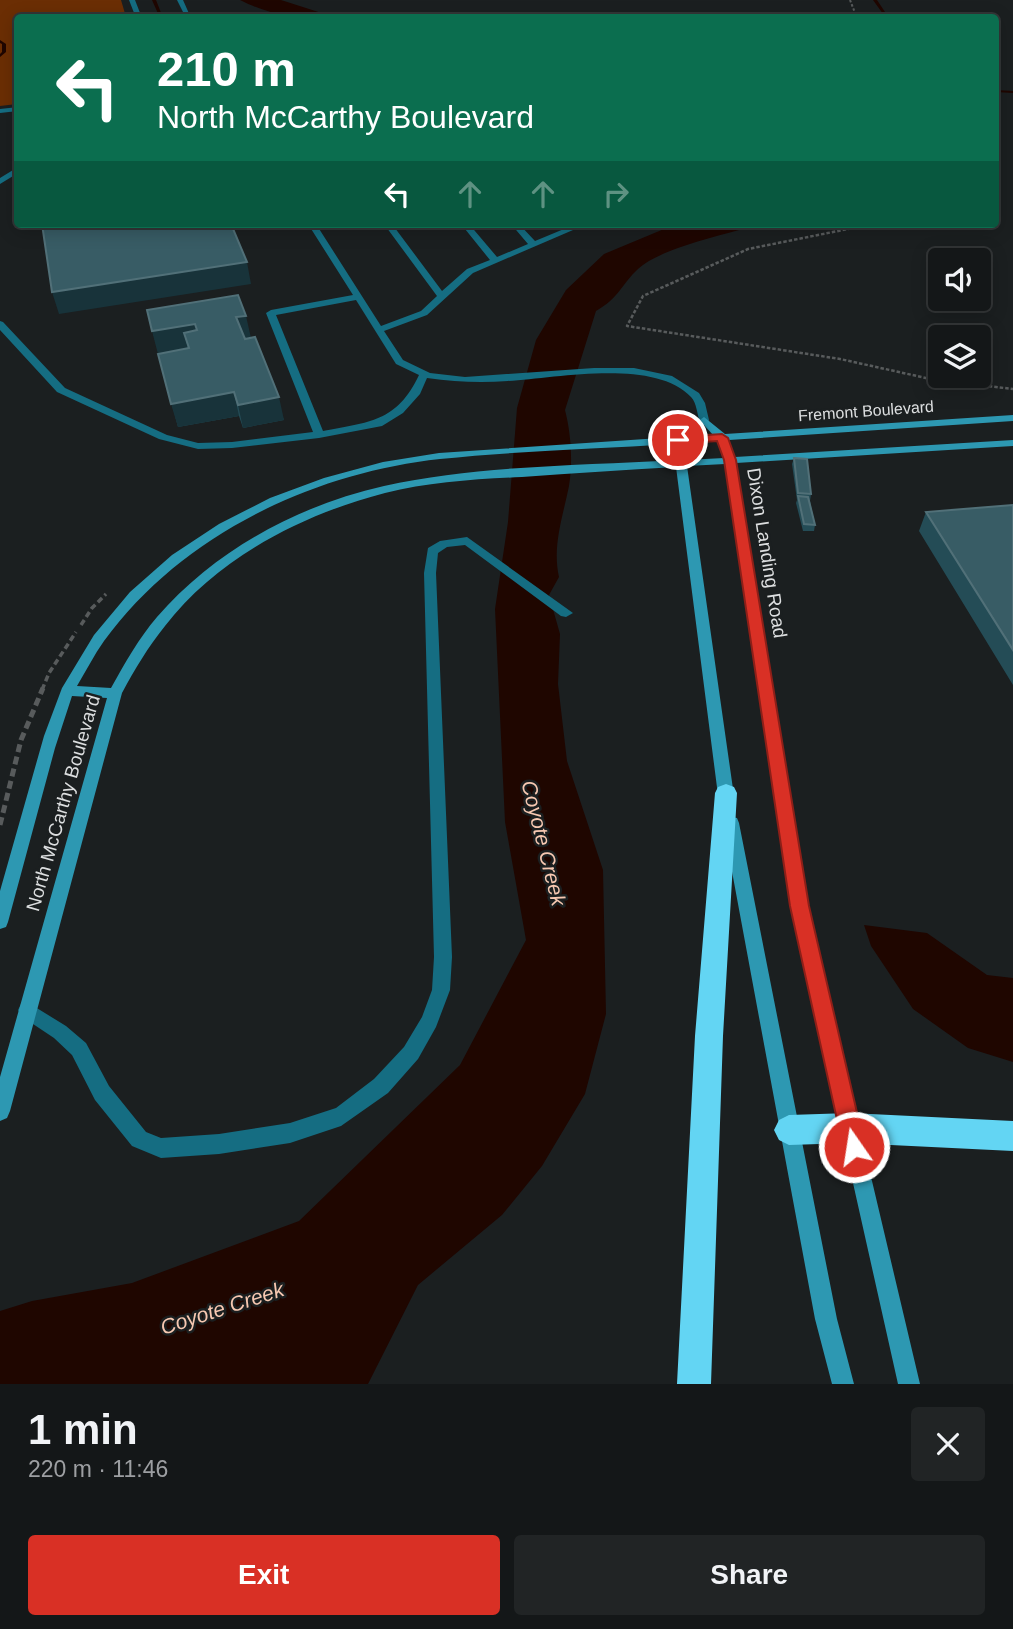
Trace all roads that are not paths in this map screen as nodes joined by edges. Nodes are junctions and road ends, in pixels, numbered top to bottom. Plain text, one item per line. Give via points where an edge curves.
1 (315, 228) edge
2 (391, 228) edge
3 (468, 228) edge
4 (519, 228) edge
5 (567, 228) edge
6 (533, 244) junction
7 (495, 260) junction
8 (442, 297) junction
9 (359, 298) junction
10 (0, 324) edge
11 (379, 330) junction
12 (424, 375) junction
13 (1013, 418) edge
14 (704, 420) junction
15 (319, 435) junction
16 (722, 438) junction
17 (678, 440) junction
18 (1013, 443) edge
19 (730, 460) junction
20 (680, 463) junction
21 (566, 613) dead end
22 (68, 691) junction
23 (115, 693) junction
24 (726, 793) junction
25 (0, 922) edge
26 (27, 1010) junction
27 (0, 1111) edge
28 (850, 1128) junction
29 (789, 1130) junction
30 (1013, 1136) edge
31 (694, 1384) edge
32 (844, 1384) edge
33 (909, 1384) edge

1 - 9 lane
2 - 8 lane
3 - 7 lane
4 - 6 lane
5 - 6 lane
6 - 7 lane
7 - 8 lane via 470,271
8 - 11 lane via 424,313
9 - 11 lane
9 - 15 lane via 271,313
10 - 15 lane via 61,390 163,437 198,446
11 - 12 lane via 399,362
12 - 14 lane via 480,379 642,371 674,380 696,396
12 - 15 lane via 399,411 378,424
13 - 16 main road, Fremont Boulevard
14 - 16 main road, Dixon Landing Road
14 - 17 main road
16 - 17 main road, North McCarthy Boulevard
16 - 19 main road, Dixon Landing Road
17 - 20 main road
17 - 22 main road, North McCarthy Boulevard via 406,460 339,475 270,501 191,547 139,591 109,624
18 - 19 main road
19 - 20 main road, North McCarthy Boulevard
19 - 28 main road, Dixon Landing Road via 799,906
20 - 23 main road, North McCarthy Boulevard via 415,484 356,498 293,522 204,577 150,632
20 - 24 main road
21 - 26 lane via 467,541 432,551 441,990 411,1053 381,1086 341,1116 290,1133 160,1148 139,1139 102,1093 79,1049
22 - 23 main road
22 - 25 main road, North McCarthy Boulevard
23 - 26 main road, North McCarthy Boulevard
24 - 29 main road
24 - 31 highway via 709,1036
26 - 27 main road, North McCarthy Boulevard
28 - 29 highway
28 - 30 highway
28 - 33 main road, Dixon Landing Road
29 - 32 main road via 826,1319

